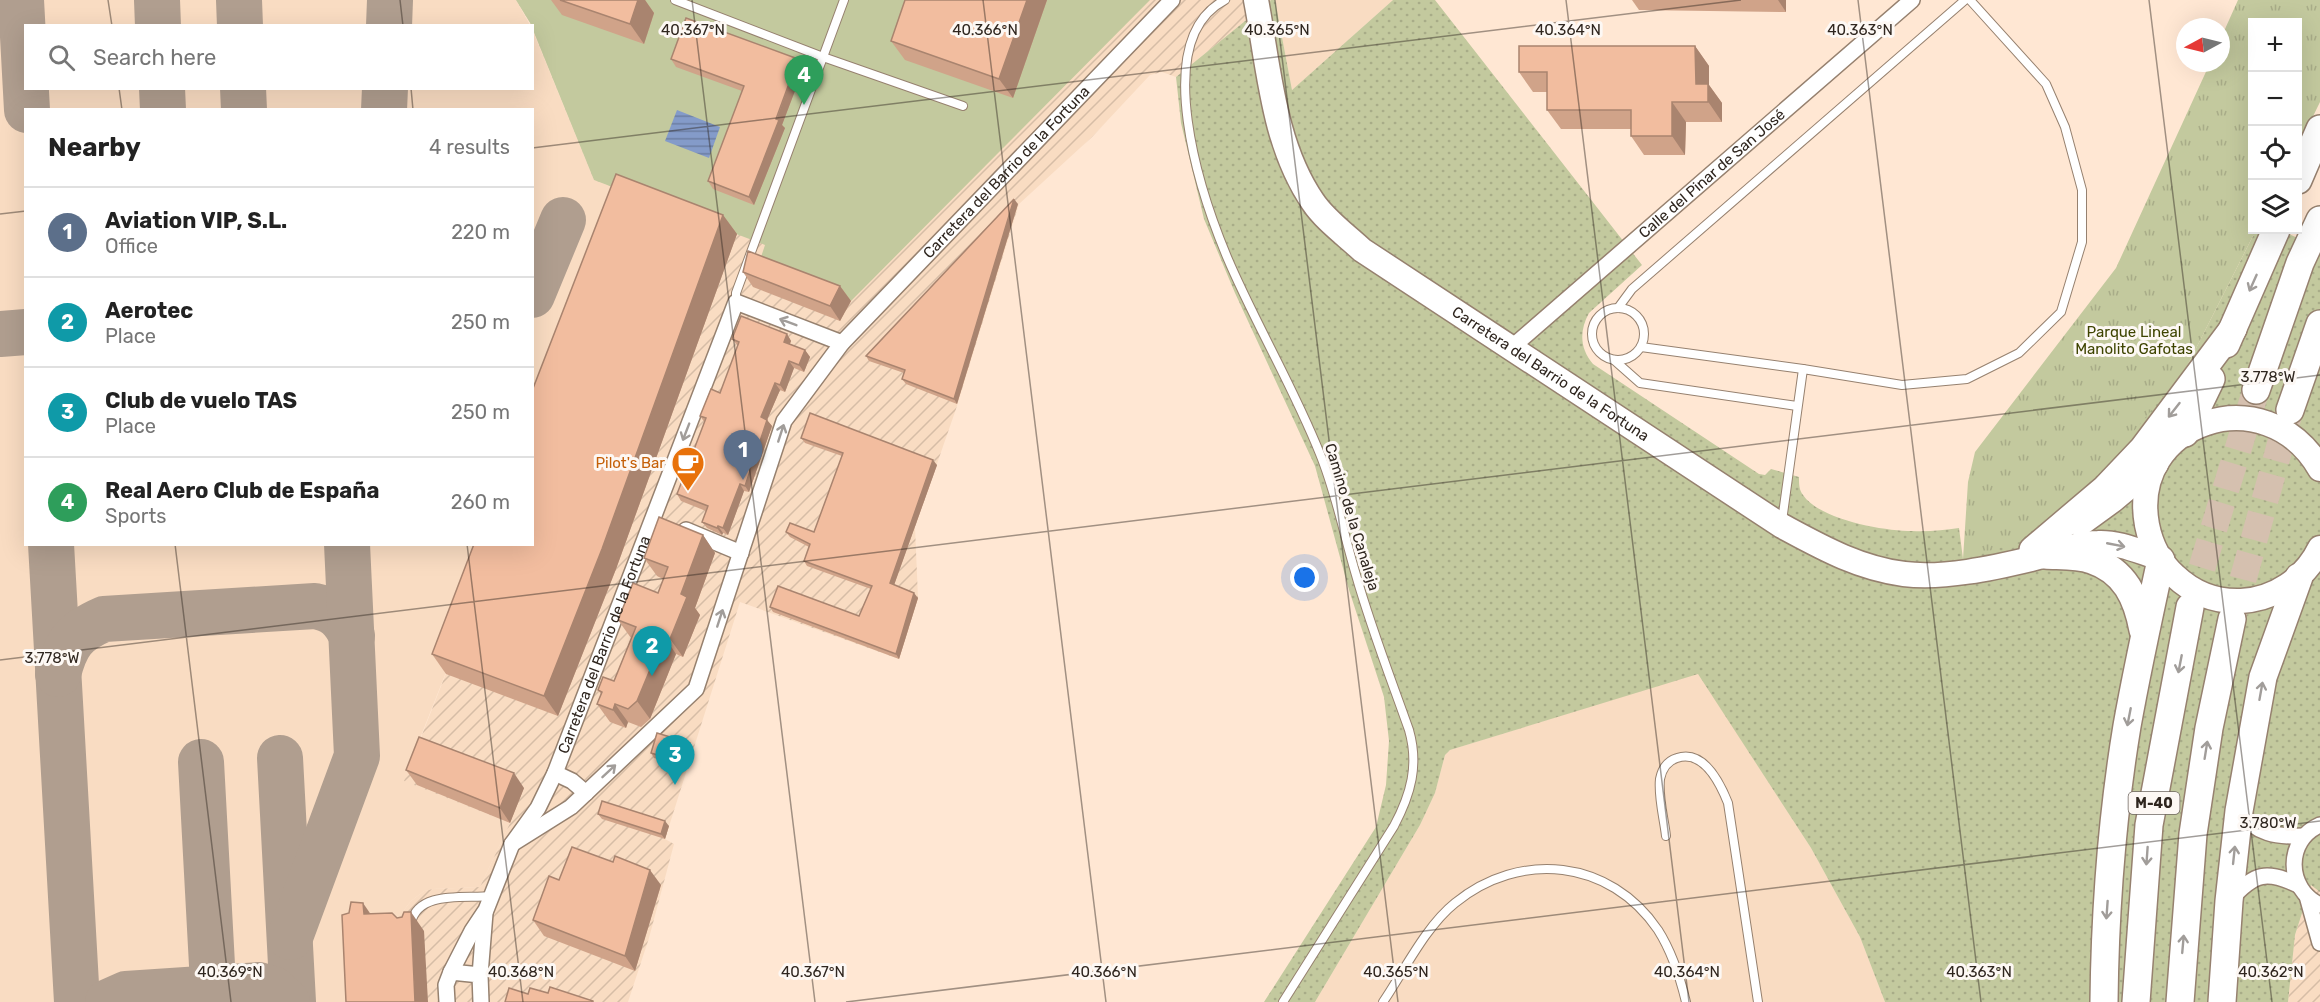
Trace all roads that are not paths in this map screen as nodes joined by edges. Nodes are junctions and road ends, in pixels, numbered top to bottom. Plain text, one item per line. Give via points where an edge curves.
1 (675, 0) edge
2 (844, 0) edge
3 (1172, 0) edge
4 (1225, 0) edge
5 (1256, 0) edge
6 (1912, 0) edge
7 (1965, 0) edge
8 (1970, 0) edge
9 (823, 57) junction
10 (963, 106) dead end
11 (2320, 129) edge
12 (2302, 171) edge
13 (2320, 220) edge
14 (2274, 234) edge
15 (736, 302) junction
16 (1618, 308) junction
17 (2320, 324) edge
18 (2233, 329) junction
19 (842, 343) junction
20 (1641, 347) junction
21 (1511, 348) junction
22 (1614, 360) junction
23 (1803, 369) junction
24 (2256, 390) tunnel mouth
25 (1797, 406) junction
26 (2290, 410) tunnel mouth
27 (2185, 433) junction
28 (2158, 462) junction
29 (2318, 462) edge
30 (664, 521) junction
31 (1782, 526) junction
32 (2320, 550) edge
33 (2039, 552) junction
34 (741, 553) junction
35 (2160, 559) junction
36 (2299, 577) junction
37 (2190, 607) tunnel mouth
38 (2232, 619) tunnel mouth
39 (2144, 639) junction
40 (555, 773) junction
41 (586, 793) junction
42 (538, 808) junction
43 (2239, 811) junction
44 (549, 820) junction
45 (2320, 825) edge
46 (1666, 836) dead end
47 (2304, 836) junction
48 (512, 844) junction
49 (2309, 895) edge
50 (2229, 901) junction
51 (488, 903) junction
52 (411, 932) edge
53 (2320, 943) edge
54 (451, 972) junction
55 (480, 975) junction
56 (447, 1002) edge
57 (481, 1002) edge
58 (1283, 1002) edge
59 (1383, 1002) edge
60 (1686, 1002) edge
61 (1758, 1002) edge
62 (2104, 1002) edge
63 (2136, 1002) edge
64 (2180, 1002) edge
65 (2222, 1002) edge

1 - 9 lane
2 - 9 lane
3 - 19 street, Carretera del Barrio de la Fortuna
4 - 58 lane, Camino de la Canaleja via 1197,26 1188,50 1185,94 1196,161 1227,257 1320,453 1414,754 1412,784 1394,826
5 - 21 main road, Carretera del Barrio de la Fortuna via 1280,129 1293,168 1314,203 1362,250
6 - 21 street, Calle del Pinar de San José
7 - 16 lane via 1632,289
8 - 23 lane via 2046,84 2065,127 2082,190 2082,242 2061,312 2019,353 1967,379 1902,385
9 - 10 lane
9 - 15 lane via 736,293
11 - 12 highway
13 - 24 highway via 2300,263
14 -> 18 highway
19 -> 15 street
15 -> 30 street, Carretera del Barrio de la Fortuna
16 - 20 lane via 1627,309 1640,320 1644,338
16 - 22 lane via 1600,314 1591,330 1598,352
17 - 26 highway
18 - 27 highway
18 -> 33 highway via 2143,449
34 -> 19 street, Carretera del Barrio de la Fortuna via 784,422
20 - 22 lane via 1632,356
20 - 23 lane
21 - 31 main road, Carretera del Barrio de la Fortuna
22 - 25 lane via 1640,383
23 - 25 lane
25 - 31 lane
27 - 28 main road
27 - 29 main road via 2217,419 2251,418 2284,430
28 - 33 main road, Carretera del Barrio de la Fortuna
28 - 35 main road via 2148,487 2146,513 2151,540
30 - 34 street
30 - 40 street, Carretera del Barrio de la Fortuna
31 - 33 main road, Carretera del Barrio de la Fortuna via 1844,559 1904,574 1941,574 1998,565
32 - 36 main road
33 -> 35 main road, Carretera del Barrio de la Fortuna via 2097,543 2117,544
33 - 39 highway via 2090,559 2119,574 2134,595
41 -> 34 street, Carretera del Barrio de la Fortuna via 696,689
35 - 36 main road via 2186,586 2224,600 2264,597
35 - 39 highway
43 -> 36 highway via 2264,677
37 -> 63 highway, M-40 via 2149,825
64 -> 38 highway, M-40 via 2193,834 2209,728
39 -> 62 highway via 2113,828
40 - 41 street, Carretera del Barrio de la Fortuna
40 - 42 street, Carretera del Barrio de la Fortuna
41 - 44 street, Carretera del Barrio de la Fortuna
42 - 44 street via 542,817
42 - 48 street, Carretera del Barrio de la Fortuna
43 - 47 street via 2262,832 2280,837
50 -> 43 highway
44 - 48 street, Carretera del Barrio de la Fortuna
45 - 47 street
46 - 61 lane via 1660,791 1663,770 1675,758 1700,760 1719,783 1728,803
47 - 49 street via 2297,847 2294,873
48 - 51 street, Carretera del Barrio de la Fortuna
49 - 50 street via 2273,875 2255,877
49 - 53 street
50 - 65 highway
51 - 52 lane via 433,900 421,905 413,916
51 - 54 street, Carretera del Barrio de la Fortuna
51 - 55 street, Carretera del Barrio de la Fortuna
54 - 55 street
54 - 56 street, Carretera del Barrio de la Fortuna via 446,985
55 - 57 street, Carretera del Barrio de la Fortuna
59 - 60 lane via 1430,930 1453,904 1502,876 1540,868 1598,879 1632,900 1669,949

